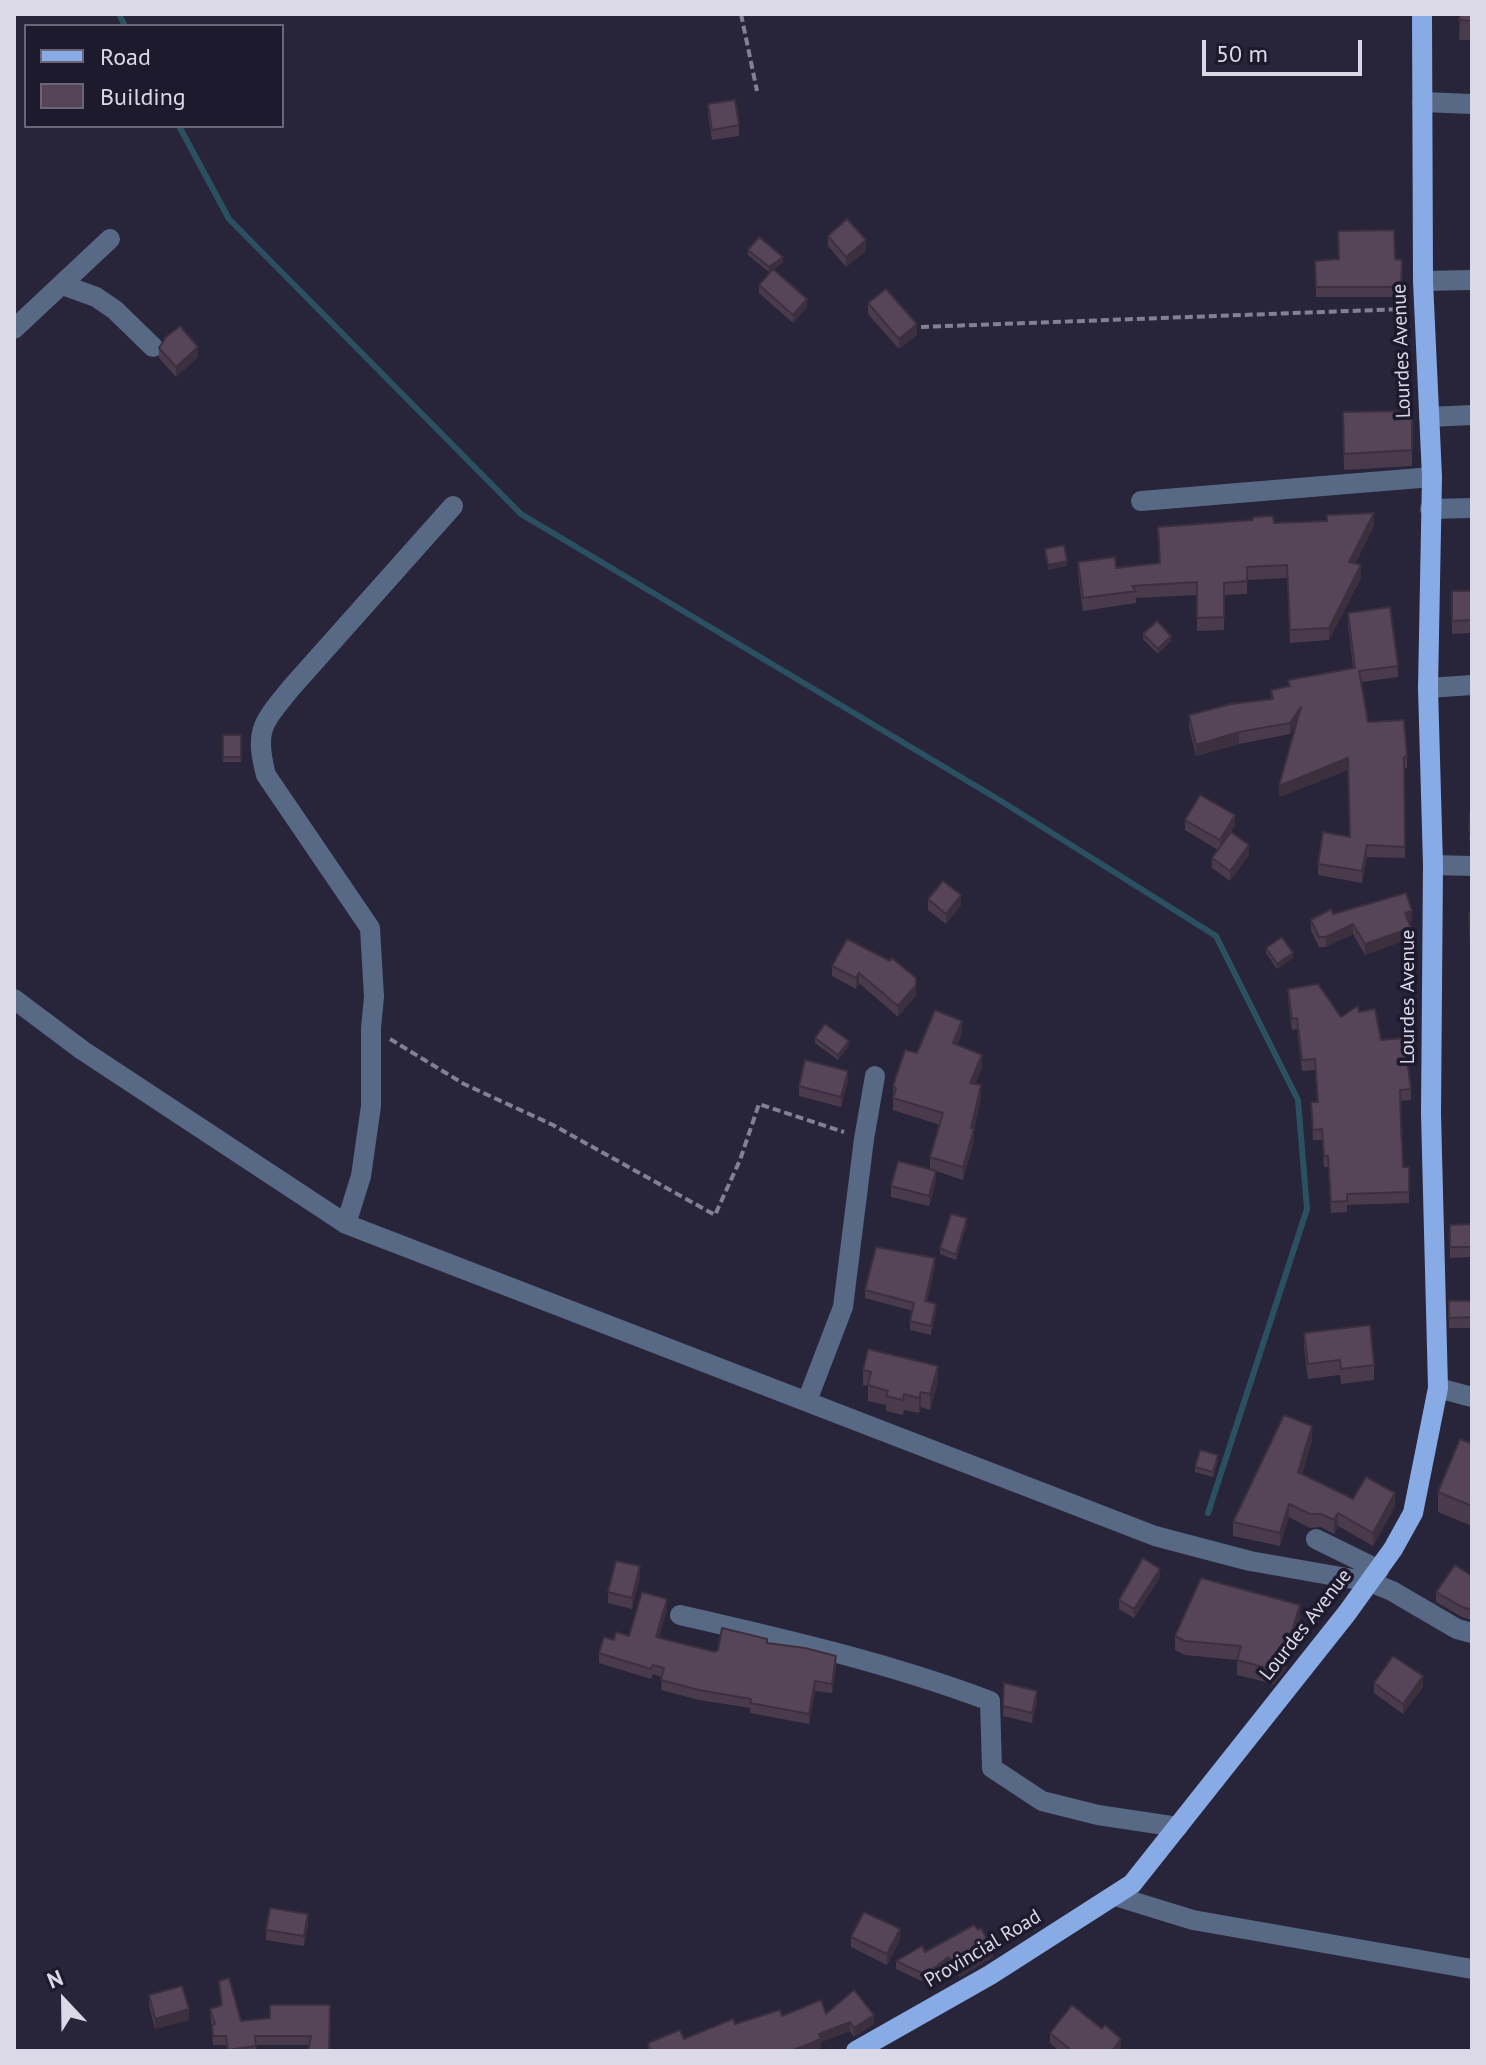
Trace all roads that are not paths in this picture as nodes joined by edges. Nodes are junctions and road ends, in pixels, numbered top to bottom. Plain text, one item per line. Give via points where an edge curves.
1 (1422, 14) edge
2 (1422, 102) junction
3 (1472, 104) edge
4 (110, 239) dead end
5 (1472, 280) edge
6 (1423, 281) junction
7 (63, 285) junction
8 (14, 329) edge
9 (153, 347) dead end
10 (1472, 415) edge
11 (1429, 417) junction
12 (1432, 477) junction
13 (1141, 501) dead end
14 (453, 506) dead end
15 (1472, 508) edge
16 (1430, 509) junction
17 (1472, 685) edge
18 (1428, 688) junction
19 (1433, 865) junction
20 (1472, 866) edge
21 (14, 999) edge
22 (875, 1076) dead end
23 (346, 1224) junction
24 (1438, 1388) junction
25 (1472, 1397) edge
26 (807, 1401) junction
27 (1316, 1539) dead end
28 (1375, 1576) junction
29 (680, 1615) dead end
30 (1472, 1633) edge
31 (1178, 1827) junction
32 (1124, 1890) junction
33 (1472, 1969) edge
34 (856, 2051) edge

1 - 2 main road, Lourdes Avenue
2 - 3 street
2 - 6 main road, Lourdes Avenue
4 - 7 street
5 - 6 street
6 - 11 main road, Lourdes Avenue
7 - 8 street
7 - 9 street via 115,310
10 - 11 street
11 - 12 main road, Lourdes Avenue
12 - 13 street
12 - 16 main road, Lourdes Avenue
14 - 23 street via 291,688 267,718 258,746 266,775 370,928 371,1106
15 - 16 street
16 - 18 main road, Lourdes Avenue
17 - 18 street
18 - 19 main road, Lourdes Avenue
19 - 20 street
19 - 24 main road, Lourdes Avenue via 1431,1114
21 - 23 street via 95,1059
22 - 26 street via 843,1307
23 - 26 street
24 - 25 street
24 - 28 main road, Lourdes Avenue via 1413,1513
26 - 28 street via 1155,1536 1250,1561
27 - 28 street
28 - 30 street via 1392,1591
28 - 31 main road, Lourdes Avenue
29 - 31 street via 828,1649 990,1701 992,1768 1042,1801
31 - 32 main road, Lourdes Avenue
32 - 33 street via 1193,1920
32 - 34 main road, Provincial Road

